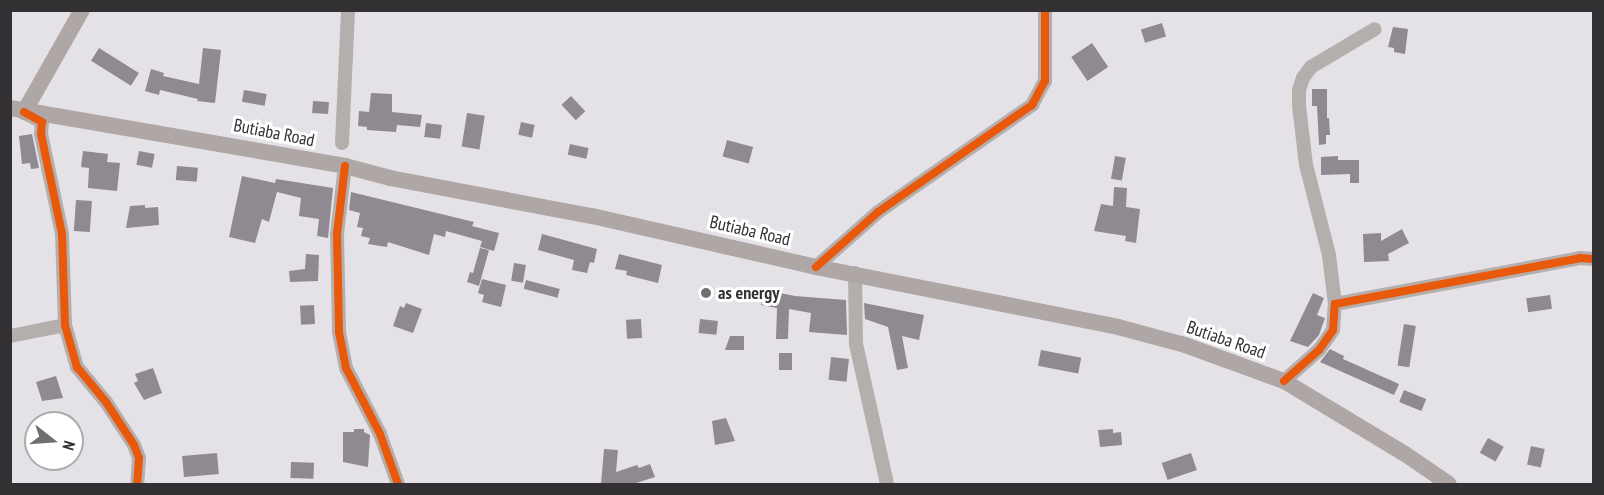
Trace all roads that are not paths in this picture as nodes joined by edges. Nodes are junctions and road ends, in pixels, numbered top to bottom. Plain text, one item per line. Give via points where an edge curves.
1 (82, 10) edge
2 (348, 10) edge
3 (1045, 10) edge
4 (1376, 29) dead end
5 (17, 110) edge
6 (342, 143) dead end
7 (345, 166) junction
8 (1593, 259) edge
9 (816, 267) junction
10 (855, 273) junction
11 (1335, 304) junction
12 (65, 325) junction
13 (10, 336) edge
14 (1284, 381) junction
15 (137, 484) edge
16 (398, 484) edge
17 (887, 484) edge
18 (1449, 484) edge

1 - 5 main road
2 - 6 street
3 - 9 street via 1045,81 1032,105 878,212
4 - 11 street via 1311,67 1299,90 1306,165 1329,255
5 - 7 main road, Butiaba Road
5 - 12 street via 42,122 41,134 62,234
7 - 9 main road, Butiaba Road
7 - 16 street via 337,234 339,332 346,368 380,434
8 - 11 street via 1580,258
9 - 10 main road, Butiaba Road
10 - 14 main road, Butiaba Road via 1118,327 1185,345
10 - 17 street via 856,344
11 - 14 street via 1333,330 1319,350
12 - 13 street
12 - 15 street via 77,368 106,402 134,445
14 - 18 main road, Butiaba Road

